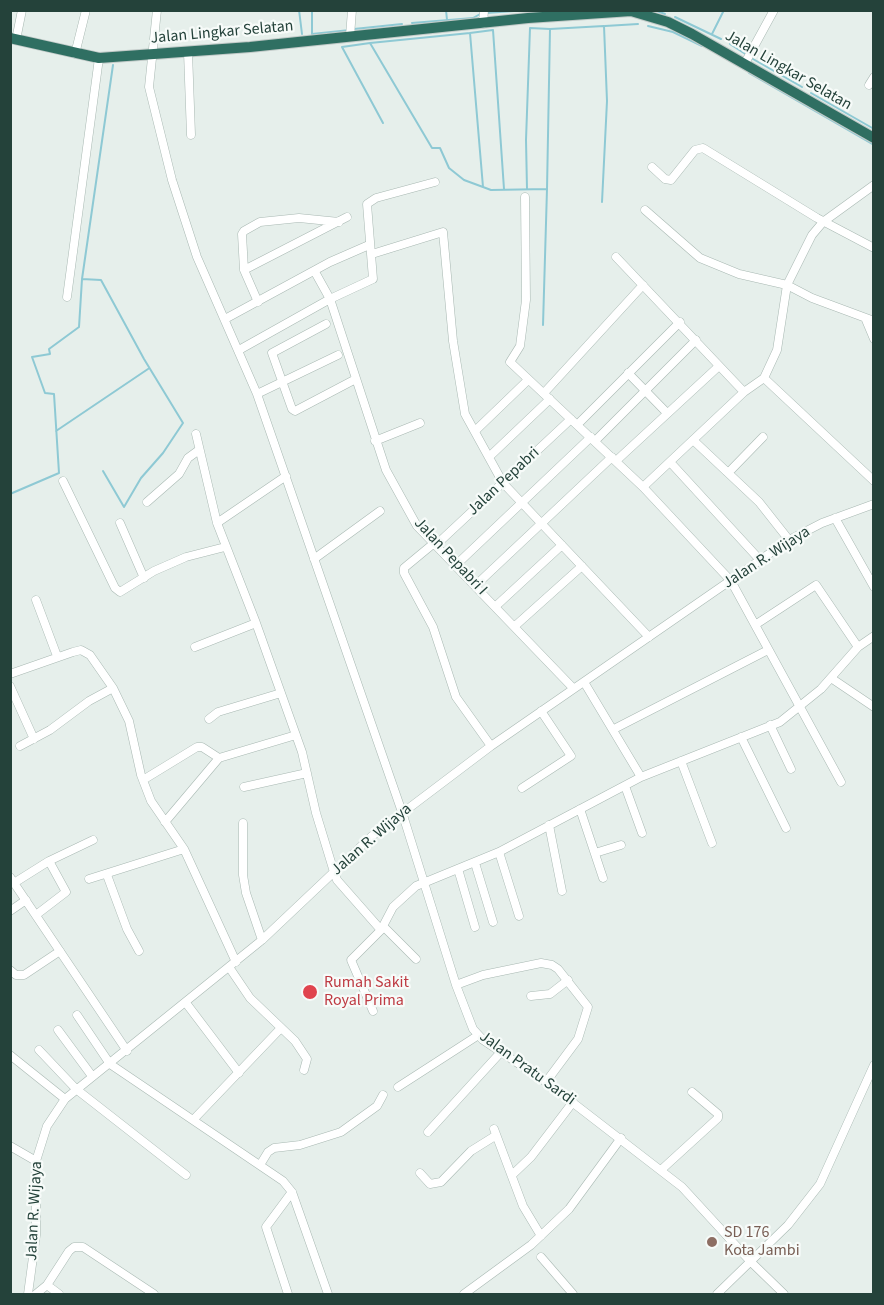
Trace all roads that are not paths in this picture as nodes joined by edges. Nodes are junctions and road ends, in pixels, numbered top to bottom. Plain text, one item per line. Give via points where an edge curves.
1 (22, 10) edge
2 (86, 10) edge
3 (157, 10) edge
4 (352, 10) edge
5 (484, 10) edge
6 (774, 10) edge
7 (631, 11) edge
8 (483, 24) junction
9 (350, 36) junction
10 (13, 39) edge
11 (188, 52) junction
12 (75, 54) junction
13 (152, 55) junction
14 (99, 58) junction
15 (745, 63) junction
16 (873, 77) edge
17 (869, 85) dead end
18 (191, 135) dead end
19 (873, 138) edge
20 (652, 167) dead end
21 (435, 182) dead end
22 (873, 185) edge
23 (525, 197) dead end
24 (645, 210) dead end
25 (347, 217) dead end
26 (339, 222) junction
27 (823, 222) junction
28 (369, 245) junction
29 (873, 248) edge
30 (372, 254) junction
31 (616, 257) dead end
32 (244, 270) junction
33 (315, 272) junction
34 (643, 285) junction
35 (787, 285) junction
36 (67, 297) dead end
37 (330, 299) junction
38 (258, 302) junction
39 (225, 319) junction
40 (870, 321) edge
41 (680, 322) junction
42 (326, 324) dead end
43 (873, 339) edge
44 (696, 340) junction
45 (239, 350) junction
46 (338, 355) dead end
47 (719, 366) junction
48 (628, 373) junction
49 (764, 378) junction
50 (352, 381) dead end
51 (528, 381) junction
52 (282, 384) junction
53 (645, 391) junction
54 (744, 392) junction
55 (257, 394) junction
56 (547, 396) junction
57 (667, 413) junction
58 (575, 421) junction
59 (420, 423) dead end
60 (476, 431) junction
61 (196, 434) dead end
62 (764, 437) dead end
63 (593, 439) junction
64 (693, 440) junction
65 (375, 441) junction
66 (199, 450) junction
67 (489, 457) junction
68 (614, 459) junction
69 (670, 462) junction
70 (729, 472) junction
71 (286, 476) junction
72 (63, 481) dead end
73 (873, 482) edge
74 (503, 483) junction
75 (643, 487) junction
76 (147, 502) dead end
77 (522, 502) junction
78 (873, 504) edge
79 (380, 511) dead end
80 (835, 518) junction
81 (217, 523) junction
82 (120, 524) dead end
83 (543, 524) junction
84 (789, 540) junction
85 (435, 544) junction
86 (562, 545) junction
87 (225, 547) junction
88 (314, 559) junction
89 (760, 560) junction
90 (456, 566) junction
91 (582, 566) junction
92 (144, 578) junction
93 (731, 581) junction
94 (476, 585) junction
95 (873, 587) edge
96 (36, 600) dead end
97 (496, 606) junction
98 (256, 622) junction
99 (755, 625) junction
100 (515, 626) junction
101 (873, 636) edge
102 (649, 637) junction
103 (195, 647) dead end
104 (858, 647) junction
105 (768, 650) junction
106 (57, 656) junction
107 (10, 674) edge
108 (831, 678) junction
109 (584, 682) junction
110 (10, 686) edge
111 (113, 688) junction
112 (573, 688) junction
113 (281, 693) junction
114 (799, 708) junction
115 (873, 708) edge
116 (541, 711) junction
117 (209, 719) dead end
118 (770, 725) junction
119 (615, 729) junction
120 (296, 735) junction
121 (741, 737) junction
122 (34, 739) junction
123 (20, 746) dead end
124 (491, 746) junction
125 (219, 758) junction
126 (681, 761) junction
127 (791, 769) dead end
128 (307, 773) junction
129 (641, 777) junction
130 (143, 780) junction
131 (841, 782) dead end
132 (625, 786) junction
133 (244, 787) dead end
134 (522, 788) dead end
135 (580, 809) junction
136 (402, 812) junction
137 (165, 822) junction
138 (243, 823) dead end
139 (549, 825) junction
140 (786, 828) dead end
141 (642, 834) dead end
142 (93, 840) dead end
143 (712, 843) dead end
144 (621, 845) dead end
145 (184, 849) junction
146 (500, 852) junction
147 (595, 853) junction
148 (49, 861) junction
149 (475, 863) junction
150 (458, 869) junction
151 (334, 872) junction
152 (107, 875) junction
153 (603, 878) dead end
154 (89, 879) dead end
155 (12, 880) edge
156 (423, 882) junction
157 (562, 891) dead end
158 (26, 900) junction
159 (10, 910) edge
160 (36, 915) junction
161 (519, 916) dead end
162 (493, 922) dead end
163 (475, 927) dead end
164 (382, 928) junction
165 (262, 940) junction
166 (60, 951) junction
167 (139, 951) dead end
168 (416, 959) dead end
169 (232, 964) junction
170 (10, 970) edge
171 (568, 980) junction
172 (456, 985) junction
173 (531, 996) dead end
174 (186, 1003) junction
175 (373, 1011) dead end
176 (77, 1015) dead end
177 (281, 1028) junction
178 (58, 1030) dead end
179 (477, 1036) junction
180 (39, 1050) dead end
181 (127, 1051) junction
182 (501, 1052) junction
183 (10, 1055) edge
184 (110, 1064) junction
185 (873, 1065) edge
186 (304, 1070) dead end
187 (238, 1073) junction
188 (92, 1076) junction
189 (546, 1082) junction
190 (398, 1087) dead end
191 (76, 1089) junction
192 (692, 1092) dead end
193 (383, 1095) dead end
194 (65, 1099) junction
195 (573, 1102) junction
196 (194, 1119) junction
197 (428, 1132) dead end
198 (621, 1138) junction
199 (10, 1146) edge
200 (36, 1161) junction
201 (260, 1165) junction
202 (661, 1170) junction
203 (420, 1173) dead end
204 (186, 1175) dead end
205 (512, 1175) junction
206 (292, 1192) junction
207 (541, 1236) junction
208 (542, 1257) dead end
209 (751, 1262) junction
210 (47, 1285) junction
211 (28, 1294) edge
212 (36, 1294) edge
213 (59, 1294) edge
214 (154, 1294) edge
215 (288, 1294) edge
216 (328, 1294) edge
217 (464, 1294) edge
218 (573, 1294) edge
219 (717, 1294) edge
220 (784, 1294) edge

1 - 10 street
2 - 12 street
3 - 13 street, Jalan Pratu Sardi
4 - 9 street
5 - 8 street
6 - 15 street
7 - 8 highway, Jalan Lingkar Selatan
7 - 15 highway, Jalan Lingkar Selatan via 668,21
8 - 9 highway, Jalan Lingkar Selatan
9 - 11 highway, Jalan Lingkar Selatan
10 - 12 highway, Jalan Lingkar Selatan
11 - 13 highway, Jalan Lingkar Selatan
11 - 18 street
12 - 14 highway, Jalan Lingkar Selatan
13 - 14 highway, Jalan Lingkar Selatan
13 - 39 street, Jalan Pratu Sardi via 149,87 164,152 197,257
14 - 36 street
15 - 19 highway, Jalan Lingkar Selatan
16 - 17 street
20 - 27 street via 665,179 673,179 695,150 703,148
21 - 28 street via 370,200
22 - 27 street
23 - 51 street via 526,300 520,346 509,360
24 - 35 street via 700,258 739,274
25 - 26 street
26 - 32 street
26 - 32 street via 299,218 260,222 242,234
27 - 29 street
27 - 35 street via 812,235
28 - 30 street
28 - 33 street
30 - 37 street via 373,279
30 - 60 street via 443,232 463,406
31 - 34 street
32 - 38 street
33 - 37 street, Jalan Pepabri I
33 - 38 street
34 - 41 street
34 - 56 street
35 - 40 street
35 - 49 street via 777,350
37 - 45 street
37 - 65 street, Jalan Pepabri I
38 - 39 street
39 - 45 street, Jalan Pratu Sardi
40 - 43 street
41 - 44 street
41 - 48 street, Jalan Pepabri
42 - 52 street via 272,353
44 - 47 street
44 - 53 street
45 - 55 street, Jalan Pratu Sardi
46 - 52 street
47 - 54 street
47 - 57 street
48 - 53 street
48 - 58 street, Jalan Pepabri
49 - 54 street
49 - 73 street
50 - 52 street via 295,411
51 - 56 street
51 - 60 street
52 - 55 street
53 - 57 street
53 - 63 street
54 - 64 street
55 - 71 street, Jalan Pratu Sardi
56 - 58 street
56 - 67 street
57 - 68 street
58 - 63 street
58 - 74 street, Jalan Pepabri
59 - 65 street
60 - 67 street
61 - 66 street
62 - 70 street
63 - 68 street
63 - 77 street
64 - 69 street
64 - 70 street
65 - 85 street, Jalan Pepabri I via 390,482 417,526
66 - 76 street
66 - 81 street
67 - 74 street
68 - 75 street
68 - 83 street
69 - 75 street
69 - 89 street
70 - 84 street
71 - 81 street
71 - 88 street, Jalan Pratu Sardi
72 - 92 street via 115,588 123,592
74 - 77 street
74 - 85 street, Jalan Pepabri
75 - 93 street
77 - 83 street
77 - 90 street
78 - 80 street, Jalan R. Wijaya
79 - 88 street
80 - 84 street, Jalan R. Wijaya
80 - 95 street
81 - 87 street
82 - 92 street
83 - 86 street
83 - 94 street
84 - 89 street, Jalan R. Wijaya
85 - 90 street, Jalan Pepabri I
85 - 124 street, Jalan Pepabri via 403,571 433,627 456,697
86 - 91 street
86 - 97 street
87 - 92 street via 186,557
87 - 98 street
88 - 136 street, Jalan Pratu Sardi
89 - 93 street, Jalan R. Wijaya
90 - 94 street, Jalan Pepabri I
91 - 100 street
91 - 102 street
93 - 99 street
93 - 102 street, Jalan R. Wijaya
94 - 97 street, Jalan Pepabri I
96 - 106 street
97 - 100 street, Jalan Pepabri I
98 - 103 street
98 - 113 street
99 - 104 street via 817,585
99 - 105 street
100 - 112 street, Jalan Pepabri I
101 - 104 street
102 - 109 street, Jalan R. Wijaya
104 - 108 street
105 - 114 street
105 - 119 street
106 - 107 street
106 - 111 street via 81,650 90,655
108 - 114 street
108 - 115 street
109 - 112 street, Jalan R. Wijaya
109 - 119 street
110 - 122 street
111 - 122 street
111 - 130 street via 129,721
112 - 116 street, Jalan R. Wijaya
113 - 117 street via 218,712
113 - 120 street
114 - 118 street
114 - 131 street
116 - 124 street, Jalan R. Wijaya
116 - 134 street via 571,756
118 - 121 street
118 - 127 street
119 - 129 street
120 - 125 street
120 - 128 street
121 - 126 street
121 - 140 street
122 - 123 street
124 - 136 street, Jalan R. Wijaya
125 - 130 street via 197,747
125 - 137 street
126 - 129 street
126 - 143 street
128 - 133 street
128 - 151 street
129 - 132 street
130 - 137 street
132 - 135 street
132 - 141 street
135 - 139 street
135 - 147 street
136 - 151 street, Jalan R. Wijaya
136 - 156 street, Jalan Pratu Sardi
137 - 145 street
138 - 165 street via 246,893
139 - 146 street
139 - 157 street
142 - 148 street
144 - 147 street
145 - 152 street
145 - 169 street
146 - 149 street
146 - 161 street
147 - 153 street
148 - 155 street
148 - 160 street via 66,892
149 - 150 street
149 - 162 street
150 - 156 street
150 - 163 street
151 - 164 street
151 - 165 street, Jalan R. Wijaya
152 - 154 street
152 - 167 street
155 - 158 street
156 - 164 street via 393,906
156 - 172 street, Jalan Pratu Sardi
158 - 159 street
158 - 160 street
160 - 166 street
164 - 168 street
164 - 175 street via 351,960
165 - 169 street, Jalan R. Wijaya
166 - 170 street via 24,975
166 - 181 street
169 - 174 street, Jalan R. Wijaya
169 - 177 street via 250,998
171 - 172 street via 555,966 542,963
171 - 173 street via 556,991
171 - 189 street via 588,1011 578,1039
172 - 179 street, Jalan Pratu Sardi
174 - 181 street, Jalan R. Wijaya
174 - 187 street
176 - 184 street
177 - 186 street via 304,1053
177 - 187 street
178 - 188 street
179 - 182 street, Jalan Pratu Sardi
179 - 190 street
180 - 191 street
181 - 184 street, Jalan R. Wijaya
182 - 189 street, Jalan Pratu Sardi
182 - 197 street
183 - 194 street
184 - 188 street, Jalan R. Wijaya
184 - 196 street
185 - 209 street via 820,1184 788,1225
187 - 196 street
188 - 191 street, Jalan R. Wijaya
189 - 195 street, Jalan Pratu Sardi
191 - 194 street, Jalan R. Wijaya
191 - 204 street
192 - 202 street via 718,1116
193 - 201 street via 377,1106 341,1132 300,1145 274,1148
194 - 200 street, Jalan R. Wijaya via 47,1126
195 - 198 street, Jalan Pratu Sardi
195 - 205 street via 531,1157
196 - 201 street
198 - 202 street, Jalan Pratu Sardi
198 - 207 street via 570,1209
199 - 200 street
200 - 211 street, Jalan R. Wijaya via 36,1235
201 - 206 street
202 - 209 street, Jalan Pratu Sardi via 682,1187
203 - 205 street via 430,1184 441,1182 494,1133
205 - 207 street via 523,1206
206 - 215 street via 266,1229
206 - 216 street
207 - 217 street
208 - 218 street
209 - 219 street
209 - 220 street, Jalan Pratu Sardi
210 - 212 street
210 - 213 street
210 - 214 street via 69,1251 83,1247

